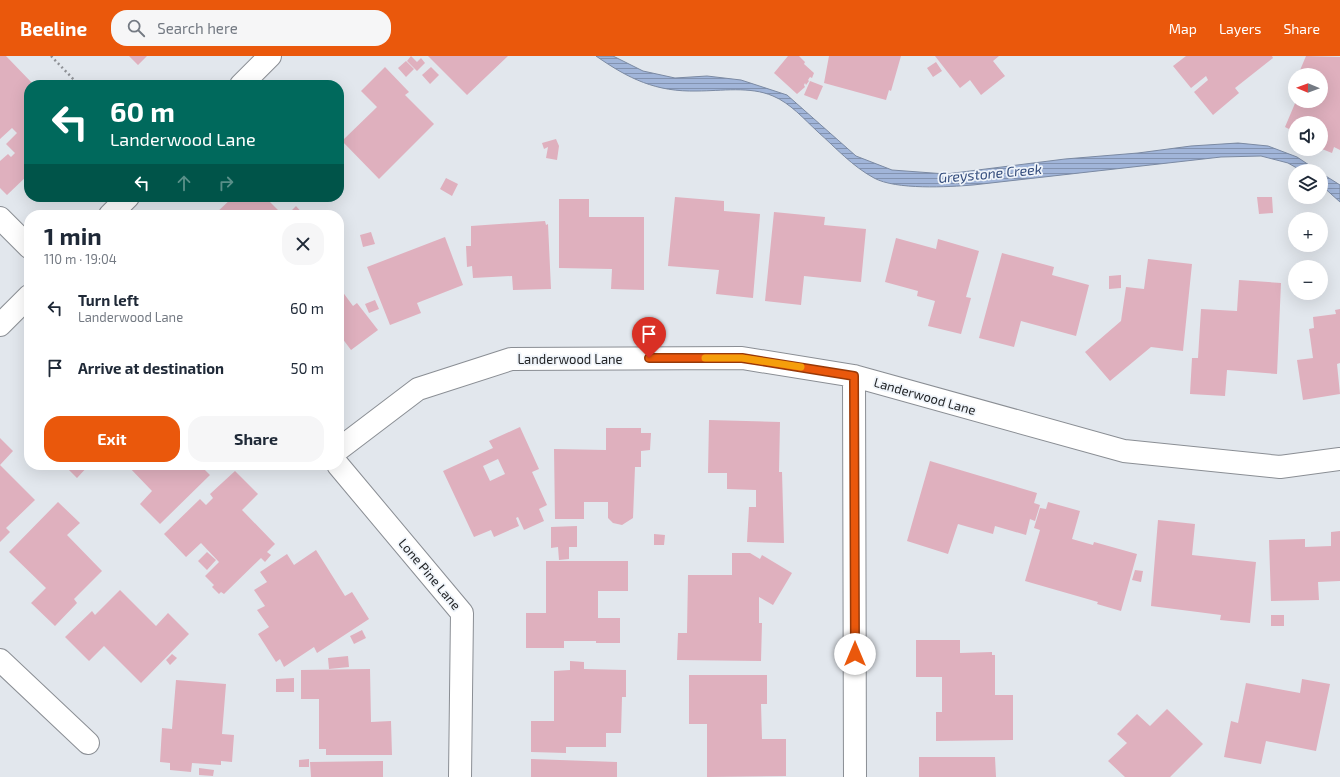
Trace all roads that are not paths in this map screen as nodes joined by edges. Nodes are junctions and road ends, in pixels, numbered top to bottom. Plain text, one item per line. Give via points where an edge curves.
1 (263, 58) edge
2 (245, 80) edge
3 (123, 202) edge
4 (115, 210) edge
5 (0, 218) edge
6 (24, 242) edge
7 (24, 301) edge
8 (0, 325) edge
9 (854, 376) junction
10 (344, 445) edge
11 (1340, 459) edge
12 (342, 470) edge
13 (0, 660) edge
14 (88, 742) dead end
15 (460, 777) edge
16 (855, 777) edge

1 - 2 street
3 - 4 street
5 - 6 street
7 - 8 street
9 - 10 street, Landerwood Lane via 742,358 511,359 418,389
9 - 11 street, Landerwood Lane via 1124,451 1280,467
9 - 16 street
12 - 15 street, Lone Pine Lane via 462,613
13 - 14 street

